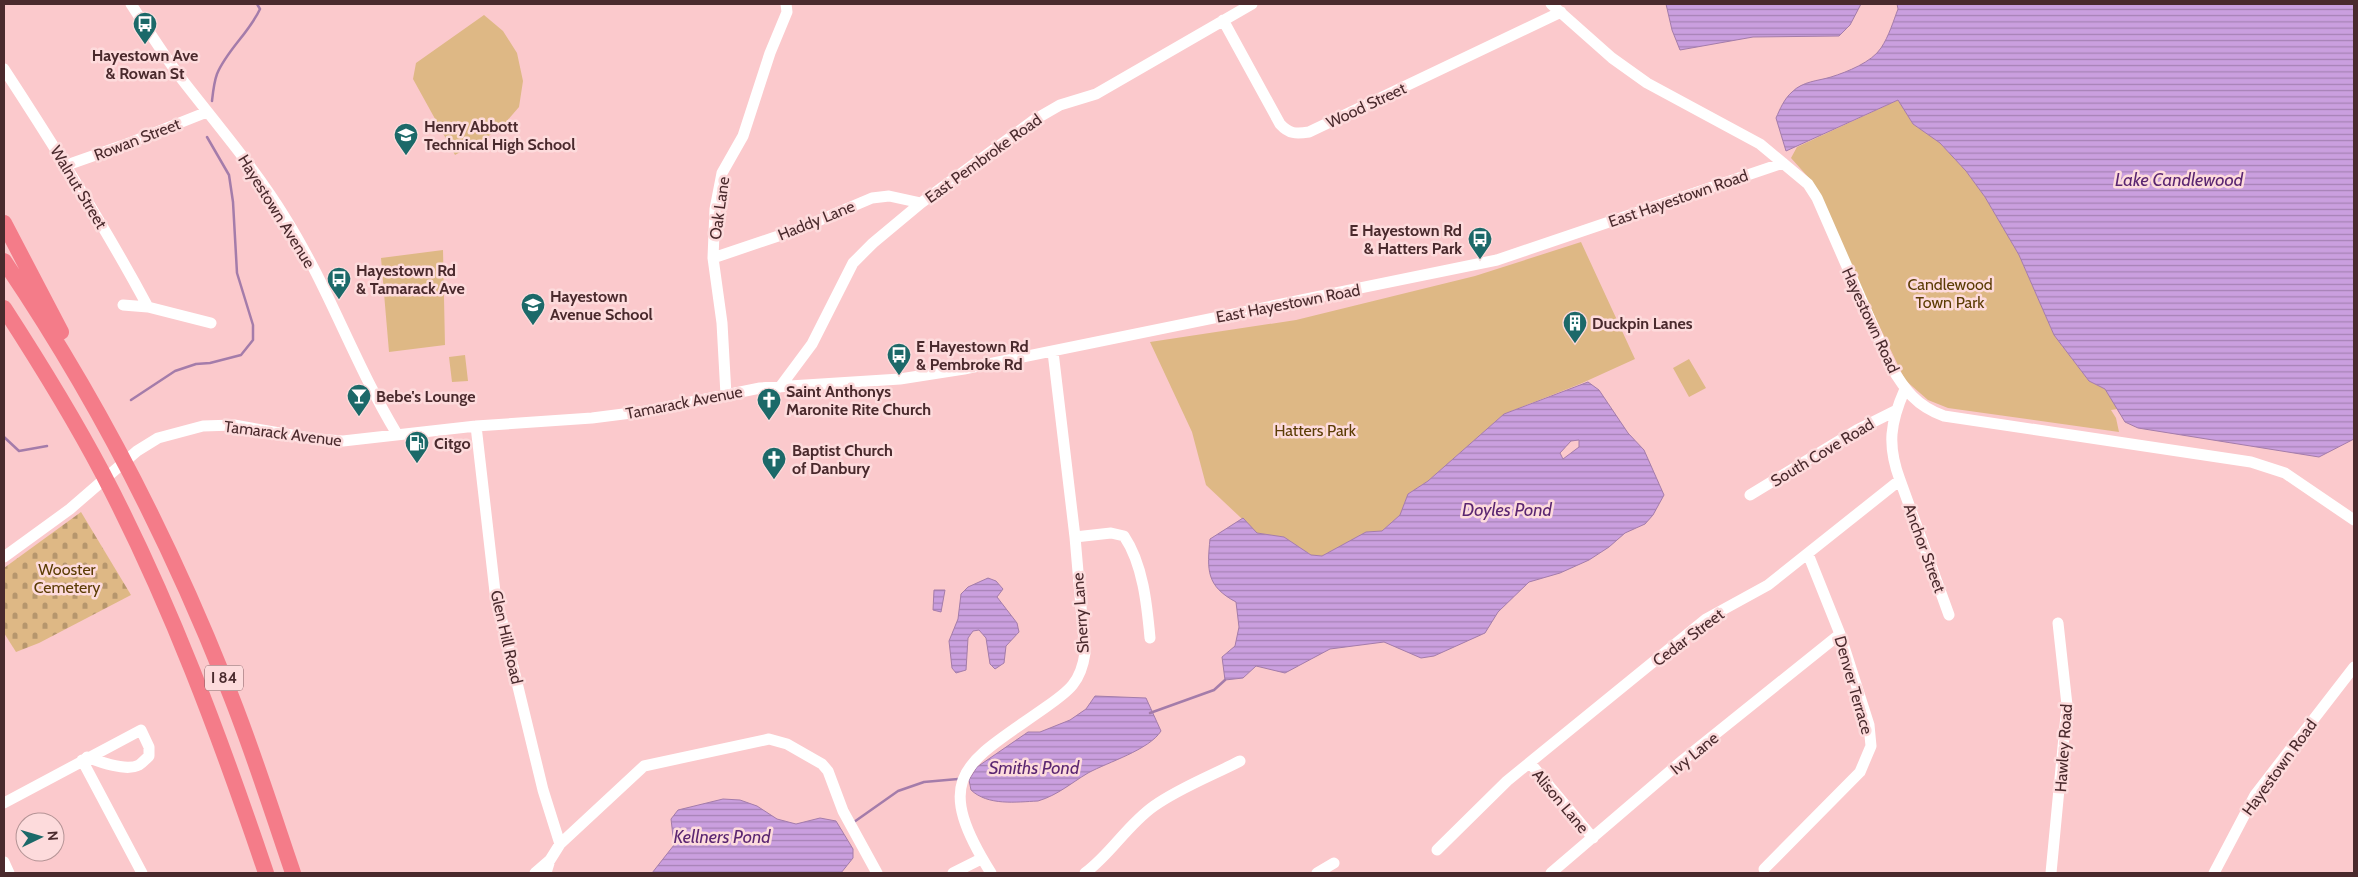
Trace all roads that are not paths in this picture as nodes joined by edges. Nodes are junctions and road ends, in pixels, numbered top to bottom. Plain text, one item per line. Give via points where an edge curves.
1 (131, 4) edge
2 (786, 4) edge
3 (1252, 4) edge
4 (1551, 4) edge
5 (1561, 12) junction
6 (1223, 20) junction
7 (4, 69) edge
8 (207, 112) junction
9 (1783, 163) junction
10 (67, 165) junction
11 (921, 204) junction
12 (4, 223) edge
13 (713, 258) junction
14 (4, 261) edge
15 (123, 305) dead end
16 (148, 307) junction
17 (4, 310) edge
18 (211, 323) dead end
19 (1053, 352) junction
20 (780, 386) junction
21 (1906, 389) junction
22 (726, 395) junction
23 (95, 407) junction
24 (1896, 411) junction
25 (476, 426) junction
26 (397, 434) junction
27 (1900, 480) junction
28 (1750, 495) dead end
29 (2354, 520) edge
30 (1075, 537) junction
31 (1808, 554) junction
32 (4, 557) edge
33 (1949, 615) dead end
34 (2058, 623) dead end
35 (1840, 634) junction
36 (1150, 638) dead end
37 (2354, 667) edge
38 (84, 759) junction
39 (1240, 761) dead end
40 (1530, 763) junction
41 (4, 803) edge
42 (1593, 838) junction
43 (560, 844) junction
44 (1437, 850) dead end
45 (982, 858) junction
46 (550, 860) junction
47 (4, 862) edge
48 (1334, 863) dead end
49 (1764, 869) dead end
50 (10, 873) edge
51 (142, 873) edge
52 (266, 873) edge
53 (293, 873) edge
54 (535, 873) edge
55 (546, 873) edge
56 (877, 873) edge
57 (953, 873) edge
58 (991, 873) edge
59 (1085, 873) edge
60 (1317, 873) edge
61 (1551, 873) edge
62 (2051, 873) edge
63 (2214, 873) edge

1 - 8 street, Hayestown Avenue
2 - 13 street, Oak Lane via 787,12 743,136 722,173
3 - 6 street, East Pembroke Road
4 - 5 street, Hayestown Road
5 - 6 street, Wood Street via 1309,132 1297,134 1287,132 1280,124
5 - 9 street, Hayestown Road via 1612,58 1647,83 1748,136
6 - 11 street, East Pembroke Road via 1096,94 1060,104
7 - 10 street, Walnut Street
8 - 10 street, Rowan Street
8 - 26 street, Hayestown Avenue via 286,218
9 - 19 street, East Hayestown Road via 1497,260
9 - 21 street, Hayestown Road via 1808,184 1817,198 1886,356
10 - 16 street, Walnut Street
11 - 13 street, Haddy Lane via 889,196 872,198 799,229
11 - 20 street, East Pembroke Road via 873,242 853,263 812,344
12 - 23 highway via 57,324
13 - 22 street, Oak Lane via 722,323
14 - 23 highway, I 84
15 - 16 street
16 - 18 street
17 - 52 highway, I 84 via 87,446 118,504 200,688
19 - 20 street, East Hayestown Road via 917,377
19 - 30 street, Sherry Lane
20 - 22 street, Tamarack Avenue
21 - 24 street
21 - 29 street, Hayestown Road via 1921,406 1944,416 2269,467 2301,482
22 - 25 street, Tamarack Avenue via 592,418
23 - 53 highway, I 84 via 170,553 225,681
24 - 27 street via 1891,434 1893,461
24 - 28 street, South Cove Road via 1857,430
25 - 26 street, Tamarack Avenue
25 - 43 street, Glen Hill Road via 495,592 543,790
26 - 32 street, Tamarack Avenue via 336,441 234,425 180,430 137,451 70,509
27 - 31 street, Cedar Street
27 - 33 street, Anchor Street
30 - 36 street via 1111,533 1124,536 1136,562 1148,612
30 - 45 street, Sherry Lane via 1085,654 1082,669 1077,680 1062,695 989,748 966,770 959,793 962,816
31 - 35 street, Denver Terrace
31 - 40 street, Cedar Street via 1768,585 1706,619
34 - 62 street, Hawley Road via 2067,705
35 - 42 street, Ivy Lane via 1683,760
35 - 49 street, Denver Terrace via 1869,725 1871,746 1860,772
37 - 63 street, Hayestown Road via 2255,795
38 - 38 street via 139,765 148,756 149,747 141,730
38 - 41 street
38 - 51 street
39 - 59 street via 1155,805 1130,826 1096,866
40 - 42 street, Alison Lane
40 - 44 street, Cedar Street
42 - 61 street, Ivy Lane
43 - 46 street
43 - 56 street via 644,766 769,739 787,744 822,764 828,771 843,811
45 - 57 street
45 - 58 street, Sherry Lane
46 - 54 street
46 - 55 street
47 - 50 street
48 - 60 street

